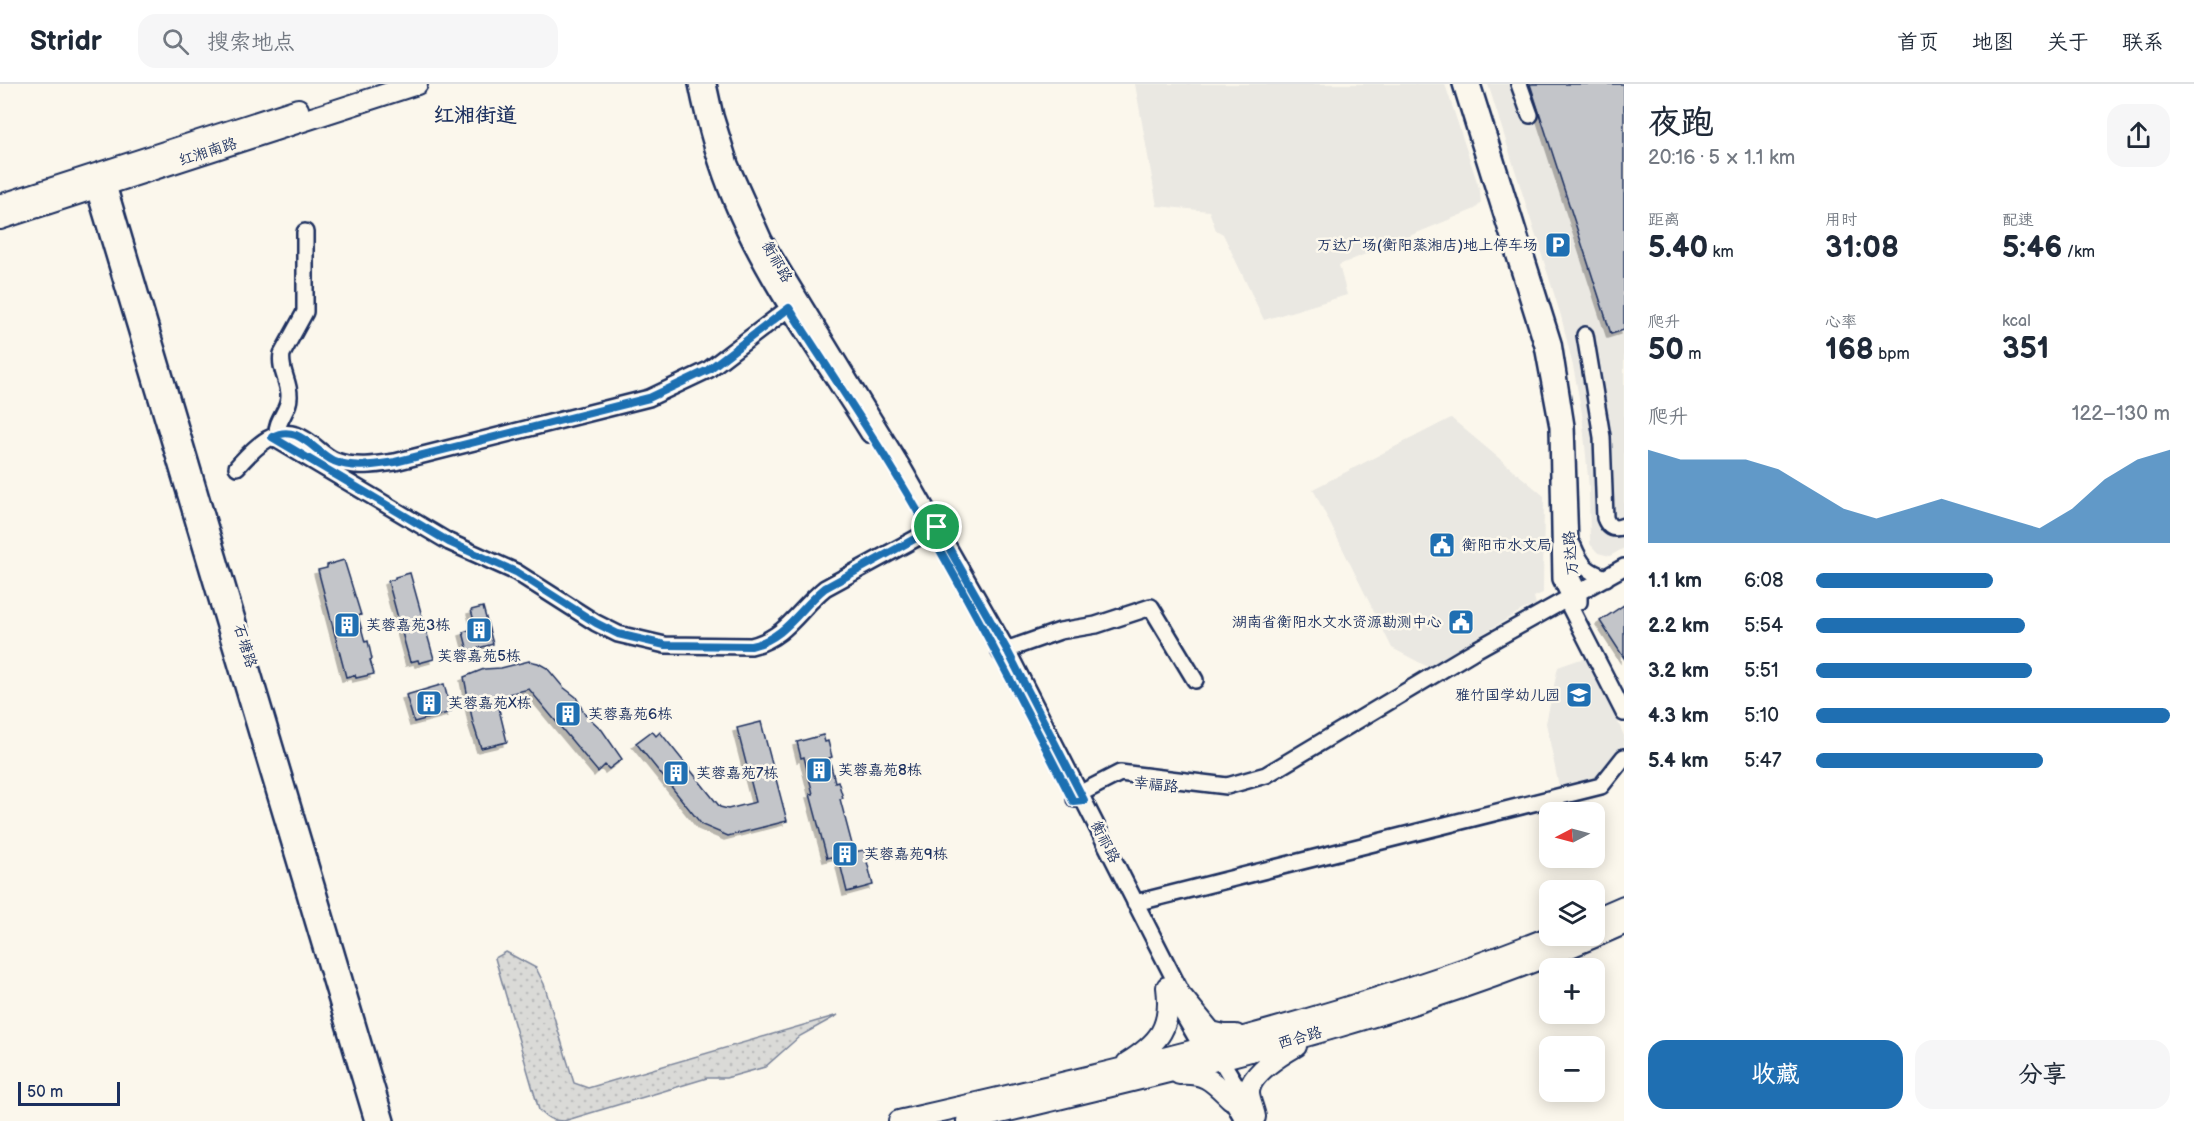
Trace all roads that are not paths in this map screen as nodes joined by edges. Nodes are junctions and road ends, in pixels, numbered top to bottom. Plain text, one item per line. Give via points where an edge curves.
1 (375, 84) edge
2 (417, 84) edge
3 (697, 84) edge
4 (708, 84) edge
5 (1461, 84) edge
6 (1472, 84) edge
7 (1520, 84) edge
8 (1530, 115) dead end
9 (99, 180) junction
10 (0, 205) edge
11 (0, 219) edge
12 (305, 232) dead end
13 (789, 308) junction
14 (1585, 335) dead end
15 (274, 436) junction
16 (237, 467) dead end
17 (1624, 526) edge
18 (933, 529) junction
19 (1569, 538) junction
20 (1624, 567) edge
21 (1624, 575) edge
22 (1606, 578) junction
23 (1561, 579) junction
24 (1575, 600) junction
25 (1549, 611) junction
26 (1002, 652) junction
27 (1195, 680) dead end
28 (1624, 713) edge
29 (1624, 757) edge
30 (1079, 798) junction
31 (1136, 903) junction
32 (1624, 906) edge
33 (1605, 914) edge
34 (1624, 924) edge
35 (1539, 941) edge
36 (1175, 992) junction
37 (1316, 1033) junction
38 (1257, 1034) junction
39 (1211, 1054) junction
40 (1115, 1071) junction
41 (1155, 1075) junction
42 (1231, 1099) junction
43 (1252, 1120) edge
44 (371, 1121) edge
45 (386, 1121) edge
46 (899, 1121) edge
47 (967, 1121) edge

1 - 9 main road, 红湘南路
2 - 9 main road, 红湘南路
3 - 13 street, 衡祁路 via 704,119 732,203
4 - 18 street, 衡祁路 via 730,164 764,240
5 - 23 street, 万达路 via 1544,346 1558,427
6 - 19 street, 万达路 via 1553,343 1566,426
7 - 8 street
9 - 10 main road, 红湘南路
9 - 11 main road, 红湘南路
9 - 44 street, 石塘路
9 - 45 street, 石塘路
12 - 15 street via 305,312 280,361 290,396
13 - 15 street via 708,370 649,398 395,462 351,465 333,460 294,434
13 - 18 street, 衡祁路
14 - 17 street via 1602,436 1605,518 1613,528
15 - 16 street via 259,443
15 - 18 street via 449,542 516,572 596,623 618,634 665,645 764,643 789,626 825,588
18 - 26 street, 衡祁路
19 - 22 street via 1579,561 1591,573
19 - 24 street, 万达路
20 - 22 street, 幸福路
21 - 24 street, 幸福路
22 - 24 street, 幸福路
23 - 24 street, 万达路
23 - 25 street via 1560,594
24 - 25 street, 幸福路
24 - 28 street
24 - 30 street, 幸福路 via 1267,781 1227,792 1122,781
25 - 30 street, 幸福路 via 1472,652 1266,775 1227,786 1120,773
26 - 27 street via 1151,607
26 - 30 street, 衡祁路
29 - 31 street via 1601,786
30 - 31 street, 衡祁路
30 - 36 street, 衡祁路
31 - 36 street, 衡祁路
32 - 33 main road
34 - 37 main road, 西合路 via 1452,992
35 - 38 main road, 西合路 via 1389,994
36 - 38 main road via 1211,1032
36 - 39 street, 衡祁路
36 - 40 main road via 1156,1041
37 - 39 main road, 西合路
37 - 43 main road via 1281,1055 1252,1082
38 - 39 main road, 西合路
39 - 40 main road, 西合路
39 - 41 main road, 西合路
39 - 42 street, 衡祁路
39 - 43 street, 衡祁路
40 - 46 main road, 西合路
41 - 42 main road via 1194,1073 1210,1080
41 - 47 main road, 西合路
42 - 43 street, 衡祁路

